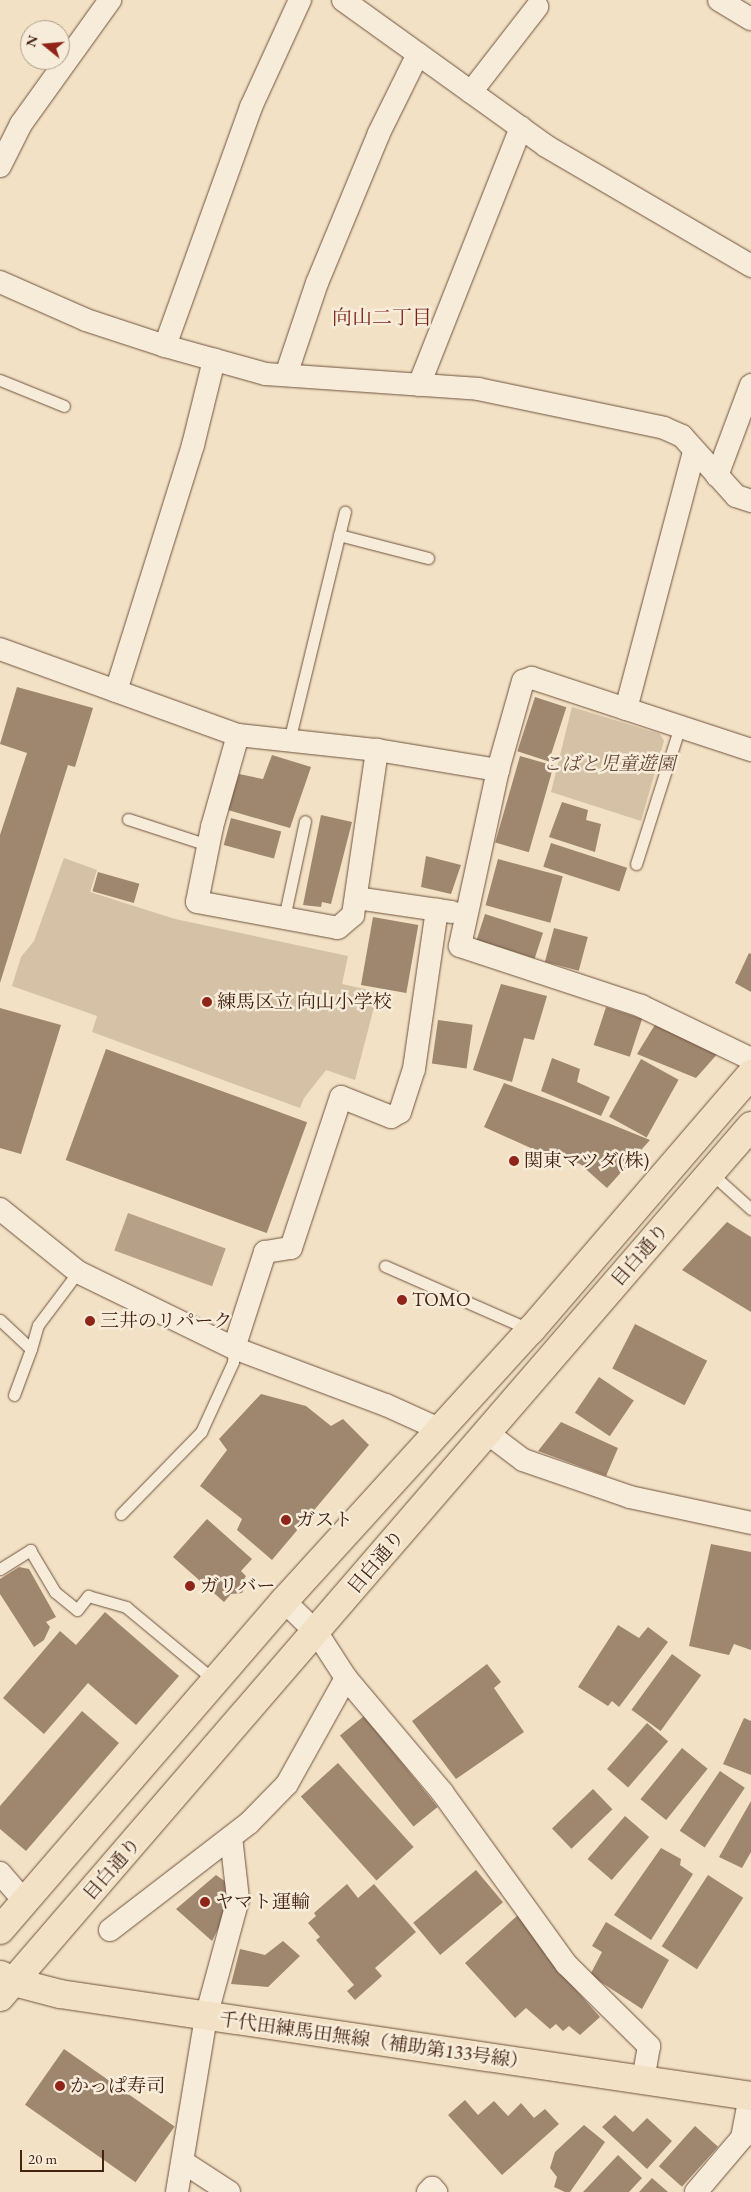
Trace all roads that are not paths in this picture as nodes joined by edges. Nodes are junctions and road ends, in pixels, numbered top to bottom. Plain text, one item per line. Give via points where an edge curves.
1 (110, 0) edge
2 (300, 0) edge
3 (343, 0) edge
4 (719, 0) edge
5 (537, 7) dead end
6 (751, 19) edge
7 (418, 54) junction
8 (472, 92) junction
9 (522, 128) junction
10 (0, 166) edge
11 (751, 266) edge
12 (0, 282) edge
13 (165, 346) junction
14 (214, 360) junction
15 (286, 375) junction
16 (0, 380) edge
17 (419, 385) junction
18 (751, 385) edge
19 (64, 406) dead end
20 (694, 452) junction
21 (717, 476) junction
22 (751, 501) edge
23 (345, 512) dead end
24 (339, 535) junction
25 (428, 558) dead end
26 (0, 649) edge
27 (116, 691) junction
28 (626, 709) junction
29 (680, 726) junction
30 (238, 736) junction
31 (289, 741) junction
32 (378, 750) junction
33 (751, 750) edge
34 (498, 770) junction
35 (128, 818) dead end
36 (305, 821) dead end
37 (208, 845) junction
38 (636, 864) dead end
39 (356, 898) junction
40 (437, 910) junction
41 (467, 914) junction
42 (284, 918) junction
43 (751, 1059) edge
44 (751, 1074) edge
45 (751, 1126) edge
46 (711, 1172) junction
47 (0, 1209) edge
48 (751, 1209) edge
49 (385, 1266) dead end
50 (78, 1272) junction
51 (0, 1320) edge
52 (531, 1330) junction
53 (234, 1348) junction
54 (32, 1349) junction
55 (14, 1395) dead end
56 (441, 1430) junction
57 (486, 1432) junction
58 (121, 1514) dead end
59 (751, 1523) edge
60 (0, 1569) edge
61 (284, 1601) junction
62 (316, 1633) junction
63 (346, 1678) junction
64 (215, 1681) junction
65 (231, 1837) junction
66 (0, 1873) edge
67 (24, 1901) junction
68 (0, 1930) edge
69 (110, 1930) dead end
70 (5, 1984) edge
71 (206, 2016) junction
72 (643, 2080) junction
73 (750, 2096) edge
74 (183, 2162) junction
75 (178, 2192) edge
76 (229, 2192) edge
77 (428, 2192) edge
78 (436, 2192) edge
79 (696, 2192) edge

1 - 10 street via 21,124
2 - 13 street via 251,107
3 - 7 street
4 - 6 street
5 - 8 street
7 - 8 street
7 - 15 street via 379,133 339,230
8 - 9 street
9 - 11 street
9 - 17 street
12 - 13 street via 86,320
13 - 14 street
14 - 15 street via 266,374
14 - 27 street via 193,445
15 - 17 street
16 - 19 lane
17 - 20 street via 478,389 664,428 682,436
18 - 21 street
20 - 21 street
20 - 28 street
21 - 22 street via 736,496
23 - 24 lane
24 - 25 lane
24 - 31 lane
26 - 27 street
27 - 30 street
28 - 29 street
28 - 34 street via 532,678 523,682
29 - 33 street
29 - 38 lane
30 - 31 street
30 - 37 street
31 - 32 street
32 - 34 street
32 - 39 street
34 - 41 street
35 - 37 lane
36 - 42 lane
37 - 42 street via 197,902
39 - 40 street
39 - 42 street via 354,915 338,928
40 - 41 street
40 - 53 street via 414,1069 400,1112 391,1117 341,1097 291,1248 265,1252
41 - 43 street via 460,946 640,1006
44 - 52 main road, 目白通り
45 - 46 main road, 目白通り
46 - 48 lane
46 - 57 main road, 目白通り
47 - 50 street
49 - 52 lane
50 - 53 street
50 - 54 lane via 38,1325
51 - 54 lane
52 - 56 main road, 目白通り
53 - 56 street via 386,1404
53 - 58 lane via 233,1362 201,1432
54 - 55 lane
56 - 61 main road, 目白通り
57 - 59 street via 523,1460 622,1495
57 - 62 main road, 目白通り
60 - 64 lane via 30,1550 55,1592 77,1610 88,1596 126,1607
61 - 62 street
61 - 64 main road, 目白通り
62 - 63 street
62 - 70 main road, 目白通り
63 - 65 street via 287,1784
63 - 72 street via 442,1792 566,1964 649,2046
64 - 67 main road, 目白通り
65 - 69 street
65 - 71 street via 238,1899
66 - 67 street
67 - 68 main road, 目白通り
70 - 71 main road, 千代田練馬田無線（補助第133号線）
71 - 72 main road, 千代田練馬田無線（補助第133号線）
71 - 74 street
72 - 73 main road, 千代田練馬田無線（補助第133号線）
73 - 79 street via 742,2138
74 - 75 street
74 - 76 street
77 - 78 street via 432,2188

